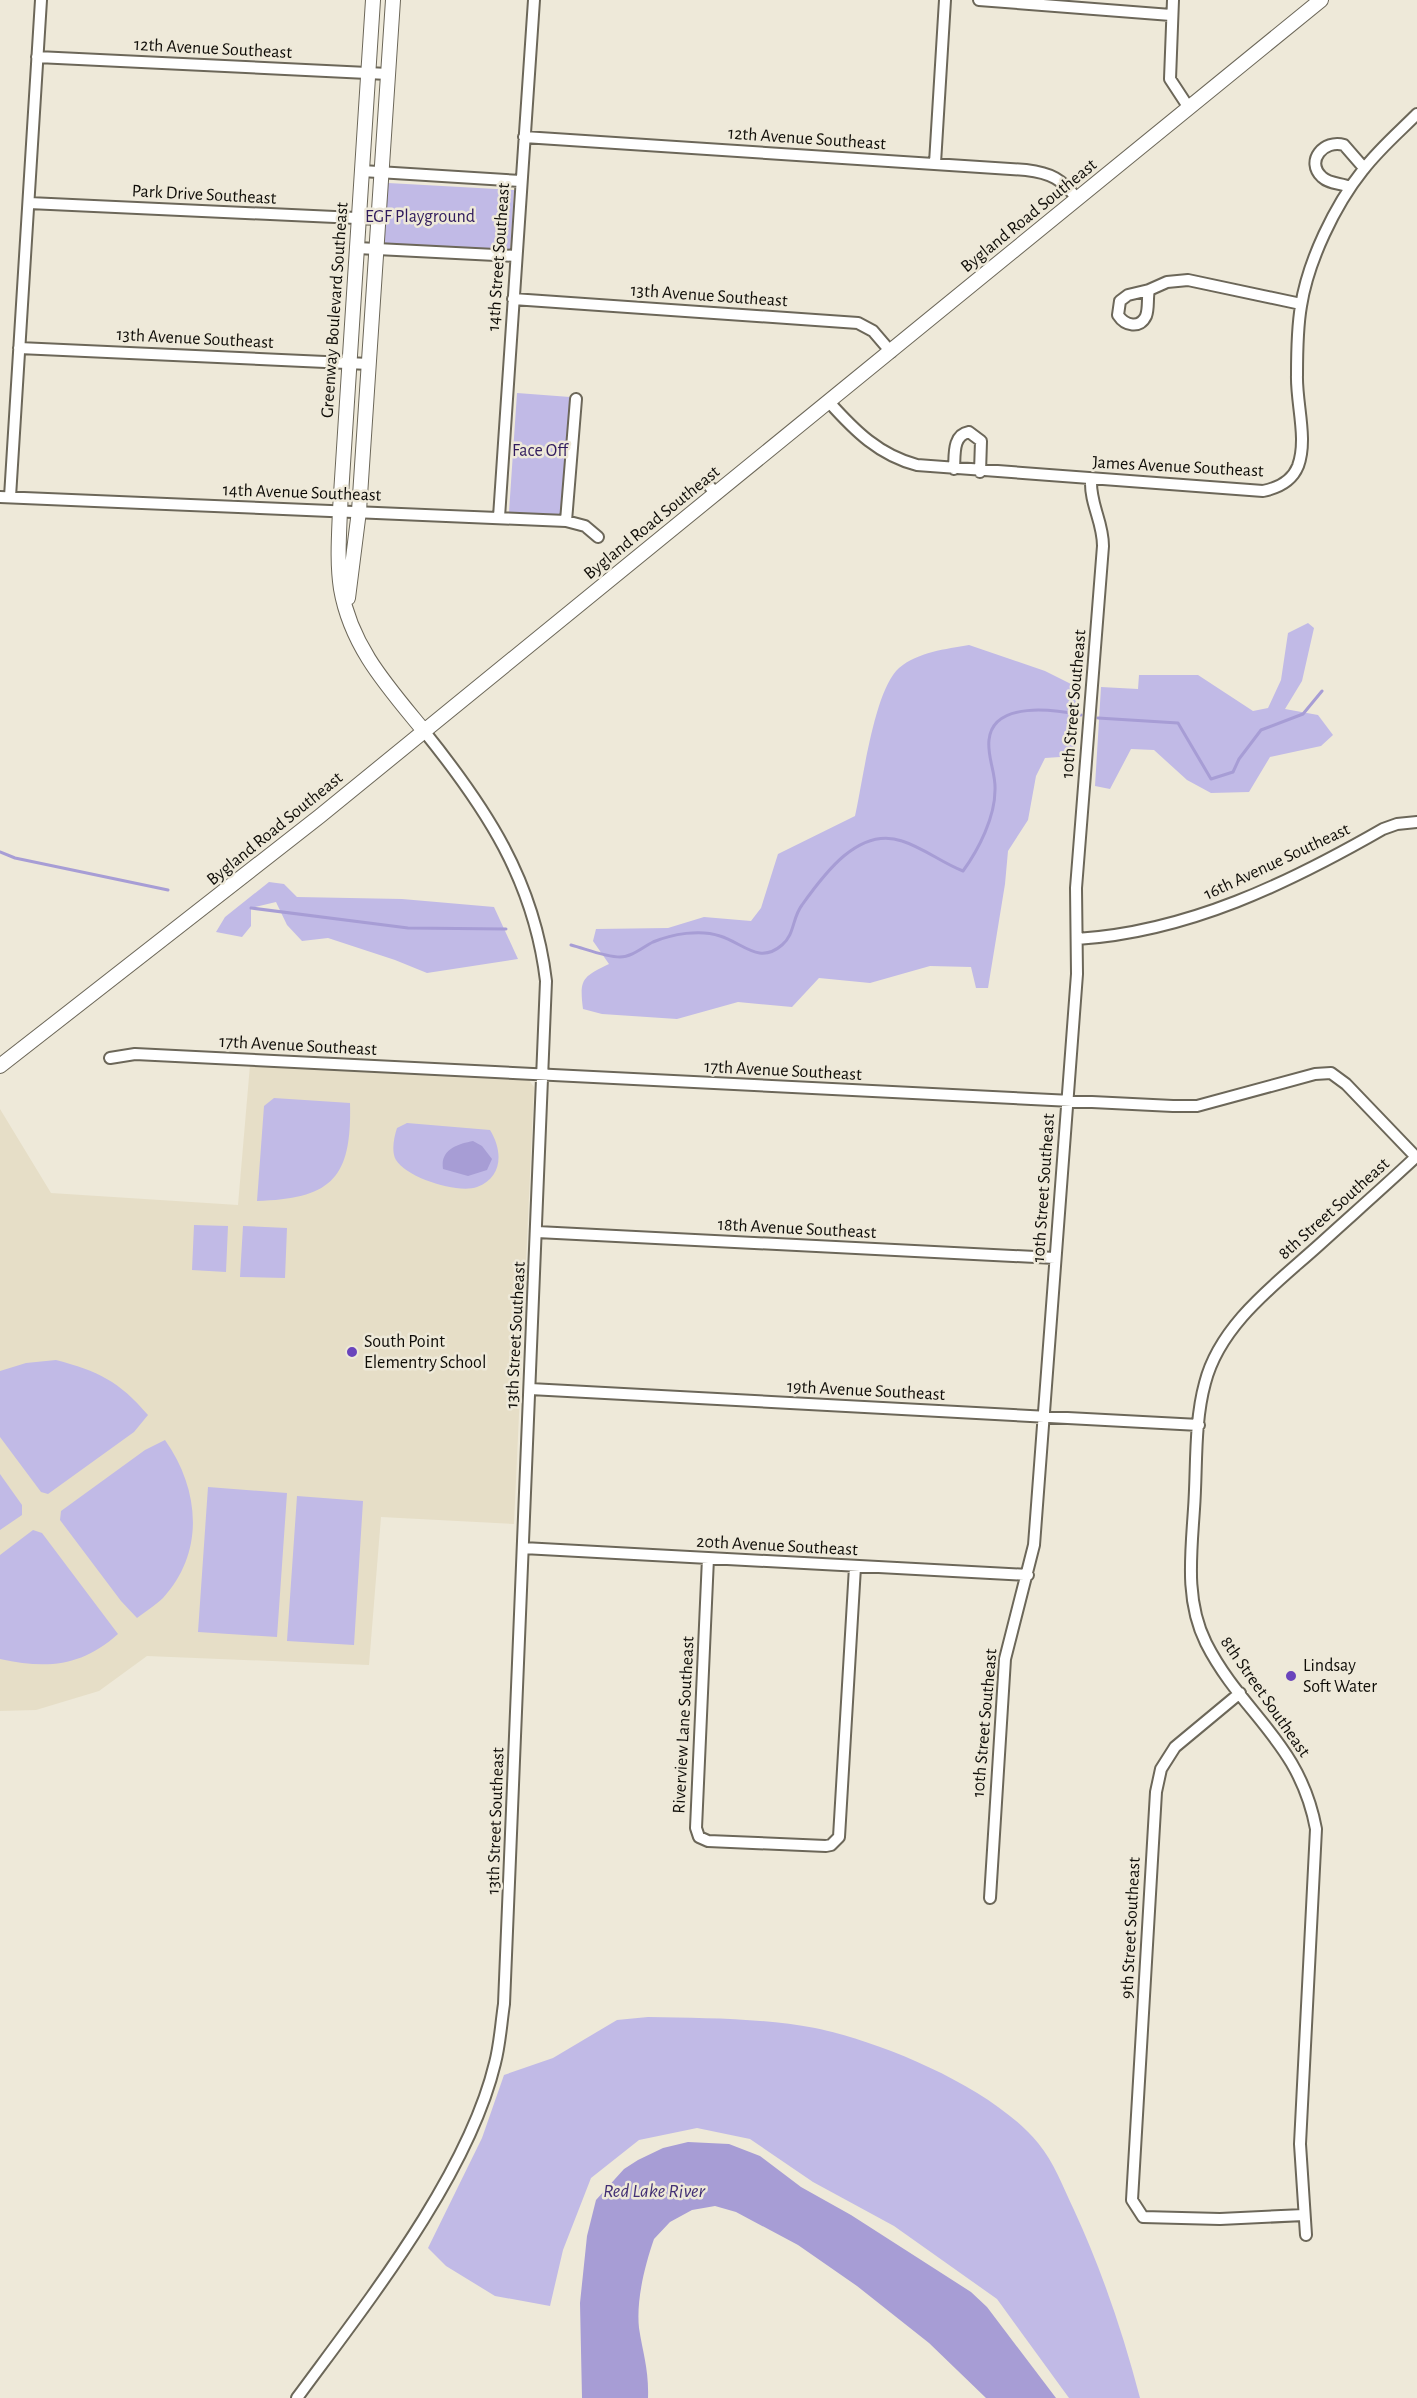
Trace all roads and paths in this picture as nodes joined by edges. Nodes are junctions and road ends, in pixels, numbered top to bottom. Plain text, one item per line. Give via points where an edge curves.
1 (41, 0) edge
2 (373, 0) edge
3 (393, 0) edge
4 (534, 0) edge
5 (945, 0) edge
6 (980, 0) edge
7 (1173, 0) edge
8 (1321, 0) edge
9 (1172, 15) junction
10 (37, 57) junction
11 (368, 73) junction
12 (388, 74) junction
13 (1189, 108) junction
14 (1417, 114) edge
15 (524, 137) junction
16 (935, 164) junction
17 (1364, 168) junction
18 (362, 171) junction
19 (382, 172) junction
20 (521, 181) junction
21 (1350, 187) junction
22 (1077, 199) junction
23 (28, 203) junction
24 (359, 219) junction
25 (378, 219) junction
26 (357, 248) junction
27 (376, 249) junction
28 (516, 256) junction
29 (1149, 290) dead end
30 (513, 299) junction
31 (1301, 304) junction
32 (19, 348) junction
33 (891, 352) junction
34 (350, 362) junction
35 (369, 364) junction
36 (576, 399) dead end
37 (829, 402) junction
38 (954, 470) junction
39 (980, 472) junction
40 (1092, 480) junction
41 (706, 482) dead end
42 (716, 494) junction
43 (5, 497) edge
44 (340, 510) junction
45 (359, 511) junction
46 (500, 517) junction
47 (566, 520) junction
48 (598, 537) dead end
49 (349, 621) junction
50 (424, 731) junction
51 (1417, 822) edge
52 (1077, 939) junction
53 (110, 1058) dead end
54 (0, 1066) edge
55 (543, 1076) junction
56 (1067, 1101) junction
57 (1416, 1157) edge
58 (537, 1232) junction
59 (1055, 1258) junction
60 (530, 1389) junction
61 (1044, 1417) junction
62 (1199, 1425) junction
63 (523, 1548) junction
64 (708, 1558) junction
65 (855, 1567) junction
66 (1028, 1575) junction
67 (1240, 1693) junction
68 (990, 1898) dead end
69 (1304, 2215) junction
70 (1306, 2235) dead end
71 (297, 2398) edge

1 - 10 street
2 - 11 street, Greenway Boulevard Southeast
3 - 12 street, Greenway Boulevard Southeast
4 - 15 street, 14th Street Southeast
5 - 16 street
6 - 9 street
7 - 9 street
8 - 13 street, Bygland Road Southeast
9 - 13 street via 1170,79
10 - 11 street, 12th Avenue Southeast
10 - 23 street
11 - 12 street, 12th Avenue Southeast
11 - 18 street, Greenway Boulevard Southeast
12 - 19 street, Greenway Boulevard Southeast
13 - 22 street, Bygland Road Southeast
14 - 17 street, James Avenue Southeast
15 - 16 street, 12th Avenue Southeast
15 - 20 street, 14th Street Southeast
16 - 22 street, 12th Avenue Southeast via 1052,174
17 - 21 street, James Avenue Southeast
17 - 21 street via 1344,145 1331,143 1320,150 1316,162 1320,175
18 - 19 street
18 - 24 street, Greenway Boulevard Southeast
19 - 20 street
19 - 25 street, Greenway Boulevard Southeast
20 - 28 street, 14th Street Southeast
21 - 31 street, James Avenue Southeast via 1325,234
22 - 33 street, Bygland Road Southeast
23 - 24 street, Park Drive Southeast
23 - 32 street
24 - 25 street, Park Drive Southeast
24 - 26 street, Greenway Boulevard Southeast
25 - 27 street, Greenway Boulevard Southeast
26 - 27 street
26 - 34 street, Greenway Boulevard Southeast
27 - 28 street
27 - 35 street, Greenway Boulevard Southeast
28 - 30 street, 14th Street Southeast
29 - 31 street via 1167,282 1188,280
30 - 33 street, 13th Avenue Southeast via 858,324 873,331
30 - 46 street, 14th Street Southeast
31 - 40 street, James Avenue Southeast via 1297,379 1301,454 1294,475 1287,481 1263,490
32 - 34 street, 13th Avenue Southeast
32 - 43 street
33 - 37 street, Bygland Road Southeast
34 - 35 street, 13th Avenue Southeast
34 - 44 street, Greenway Boulevard Southeast
35 - 45 street, Greenway Boulevard Southeast
36 - 47 street
37 - 38 street, James Avenue Southeast via 875,447 890,456 917,465
37 - 42 street, Bygland Road Southeast
38 - 39 street, James Avenue Southeast
38 - 39 street via 956,442 969,432 981,441
39 - 40 street, James Avenue Southeast
40 - 52 street, 10th Street Southeast via 1091,499 1102,528 1103,546 1076,888
41 - 42 street
42 - 50 street, Bygland Road Southeast
43 - 44 street, 14th Avenue Southeast
44 - 45 street, 14th Avenue Southeast
44 - 49 street, Greenway Boulevard Southeast via 340,587
45 - 46 street, 14th Avenue Southeast
45 - 49 street, Greenway Boulevard Southeast via 350,574
46 - 47 street, 14th Avenue Southeast
47 - 48 street, 14th Avenue Southeast via 585,526
49 - 50 street, Greenway Boulevard Southeast via 366,657
50 - 54 street, Bygland Road Southeast
50 - 55 street, 13th Street Southeast via 486,813 528,898 540,939 546,981
51 - 52 street, 16th Avenue Southeast via 1383,828 1270,886 1202,915 1150,929
52 - 56 street, 10th Street Southeast
53 - 55 street, 17th Avenue Southeast via 135,1054
55 - 56 street, 17th Avenue Southeast
55 - 58 street, 13th Street Southeast
56 - 57 street, 17th Avenue Southeast via 1197,1106 1331,1073
56 - 59 street, 10th Street Southeast
57 - 62 street, 8th Street Southeast via 1232,1329 1209,1368
58 - 59 street, 18th Avenue Southeast
58 - 60 street, 13th Street Southeast
59 - 61 street, 10th Street Southeast
60 - 61 street, 19th Avenue Southeast
60 - 63 street, 13th Street Southeast
61 - 62 street, 19th Avenue Southeast
61 - 66 street, 10th Street Southeast
62 - 67 street, 8th Street Southeast via 1191,1593 1203,1636
63 - 64 street, 20th Avenue Southeast
63 - 71 street, 13th Street Southeast via 506,1974 495,2064 471,2131 434,2199 396,2260
64 - 65 street, 20th Avenue Southeast
64 - 65 street, Riverview Lane Southeast via 696,1828 699,1837 708,1841 826,1846 839,1837
65 - 66 street, 20th Avenue Southeast
66 - 68 street, 10th Street Southeast via 1005,1659
67 - 69 street, 8th Street Southeast via 1292,1760 1311,1801 1316,1829 1300,2144
67 - 69 street, 9th Street Southeast via 1174,1747 1161,1769 1156,1792 1132,2200 1143,2217
69 - 70 street, 8th Street Southeast

